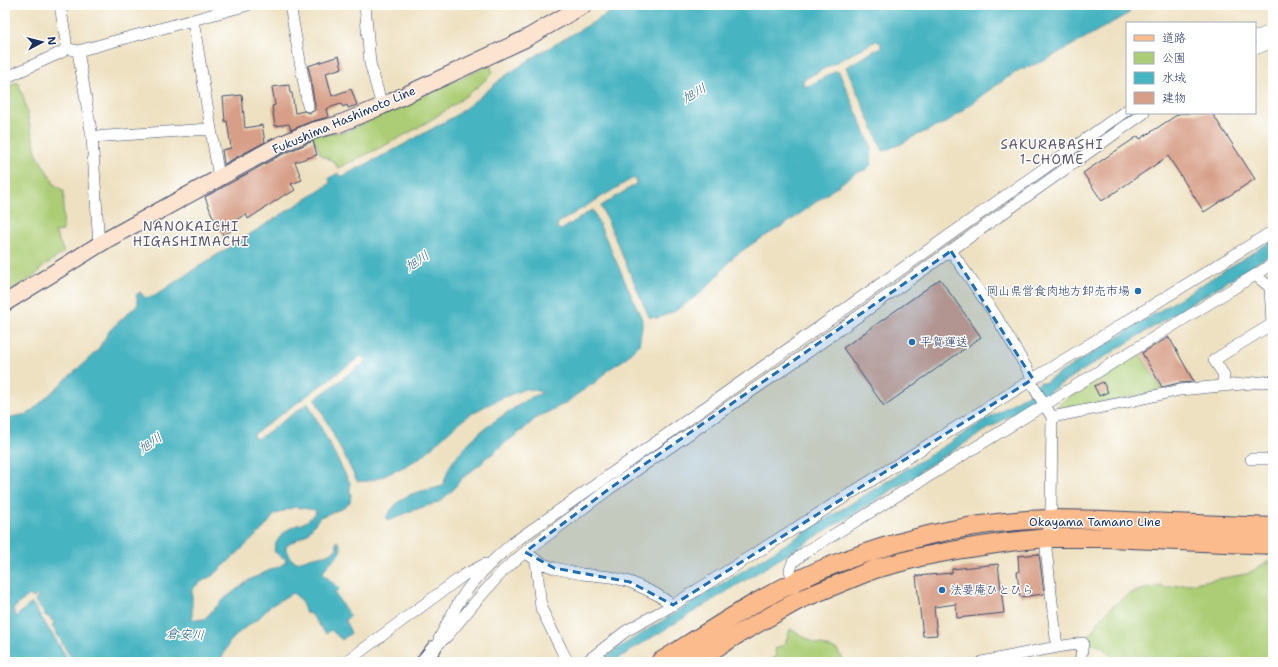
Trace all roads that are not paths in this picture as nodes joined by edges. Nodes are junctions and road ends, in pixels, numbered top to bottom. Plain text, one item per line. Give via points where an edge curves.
1 (60, 5) edge
2 (290, 5) edge
3 (364, 5) edge
4 (584, 5) edge
5 (242, 6) edge
6 (193, 20) junction
7 (1273, 30) edge
8 (1256, 37) edge
9 (1273, 42) edge
10 (66, 48) junction
11 (1256, 49) edge
12 (78, 51) junction
13 (5, 78) edge
14 (308, 106) dead end
15 (382, 106) junction
16 (1126, 111) edge
17 (1143, 114) edge
18 (210, 129) junction
19 (92, 137) junction
20 (219, 178) junction
21 (1273, 231) edge
22 (99, 245) junction
23 (951, 251) junction
24 (1273, 264) edge
25 (1254, 275) junction
26 (5, 303) edge
27 (1273, 380) edge
28 (1032, 382) junction
29 (1222, 386) junction
30 (1042, 402) junction
31 (1052, 417) junction
32 (1251, 459) dead end
33 (1273, 459) edge
34 (1050, 520) junction
35 (1273, 527) edge
36 (1047, 538) junction
37 (1273, 545) edge
38 (525, 552) junction
39 (495, 559) junction
40 (536, 560) junction
41 (792, 583) junction
42 (799, 600) junction
43 (672, 605) junction
44 (1057, 647) junction
45 (434, 648) junction
46 (598, 659) edge
47 (346, 662) edge
48 (422, 662) edge
49 (568, 662) edge
50 (586, 662) edge
51 (660, 662) edge
52 (693, 662) edge
53 (982, 662) edge
54 (1080, 662) edge

1 - 10 street
2 - 14 street
3 - 15 street via 370,62
4 - 15 main road, Fukushima Hashimoto Line via 525,39
5 - 6 street
6 - 12 street
6 - 18 street
7 - 8 street
9 - 11 street
10 - 12 street
10 - 13 street
12 - 19 street
15 - 20 main road, Fukushima Hashimoto Line via 277,146
16 - 39 street via 542,521
17 - 23 street
18 - 19 street
18 - 20 street
19 - 22 street
20 - 22 main road, Fukushima Hashimoto Line
21 - 28 street
22 - 26 main road, Fukushima Hashimoto Line
23 - 28 street via 996,316
23 - 38 street via 609,489
24 - 25 street
25 - 29 street via 1270,287 1272,324 1214,360 1224,375
25 - 30 street
27 - 29 street
28 - 30 street
28 - 43 street
29 - 31 street via 1180,390
30 - 31 street
30 - 41 street via 804,553 793,562 790,570
31 - 34 street
32 - 33 street
34 - 35 main road, Okayama Tamano Line
34 - 36 street
34 - 41 main road, Okayama Tamano Line via 1009,522 918,539 834,564
36 - 37 main road, Okayama Tamano Line
36 - 42 main road, Okayama Tamano Line via 920,557 875,569
36 - 44 street via 1046,549
38 - 40 street
38 - 45 street via 503,571
39 - 45 street via 474,580
39 - 47 street via 464,576
40 - 43 street via 554,568 630,582
40 - 49 street via 541,608
41 - 42 street
41 - 51 main road, Okayama Tamano Line
42 - 52 main road, Okayama Tamano Line
43 - 46 street via 626,631
44 - 53 street
44 - 54 street via 1083,643
45 - 48 street
46 - 50 street

